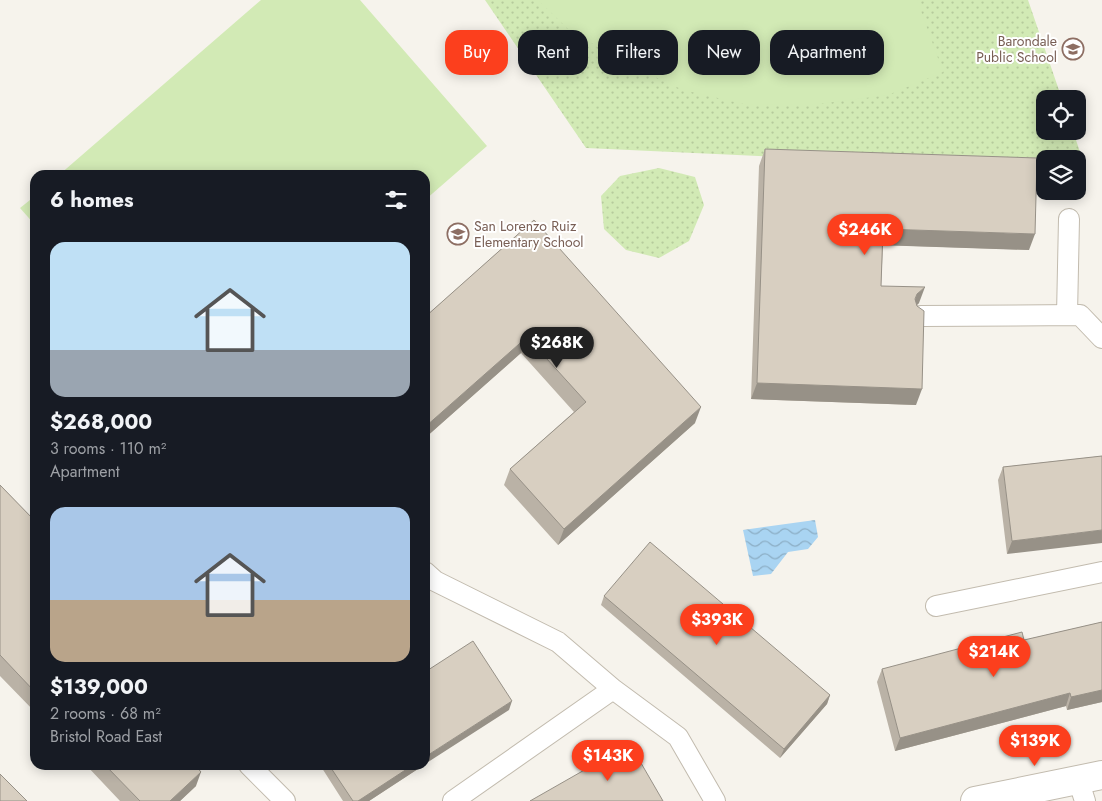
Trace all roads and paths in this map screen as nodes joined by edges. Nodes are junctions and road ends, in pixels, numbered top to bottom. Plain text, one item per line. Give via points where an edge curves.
1 (1069, 219) dead end
2 (1067, 315) junction
3 (921, 316) edge
4 (1102, 338) edge
5 (1102, 572) edge
6 (430, 576) edge
7 (936, 606) dead end
8 (613, 689) junction
9 (254, 770) edge
10 (1088, 785) edge
11 (285, 801) edge
12 (453, 801) edge
13 (715, 801) edge
14 (975, 801) edge

1 - 2 lane
2 - 3 lane
2 - 4 lane via 1080,315
5 - 7 lane
6 - 8 lane via 558,642
8 - 12 lane
8 - 13 lane via 678,737
9 - 11 lane
10 - 14 street

